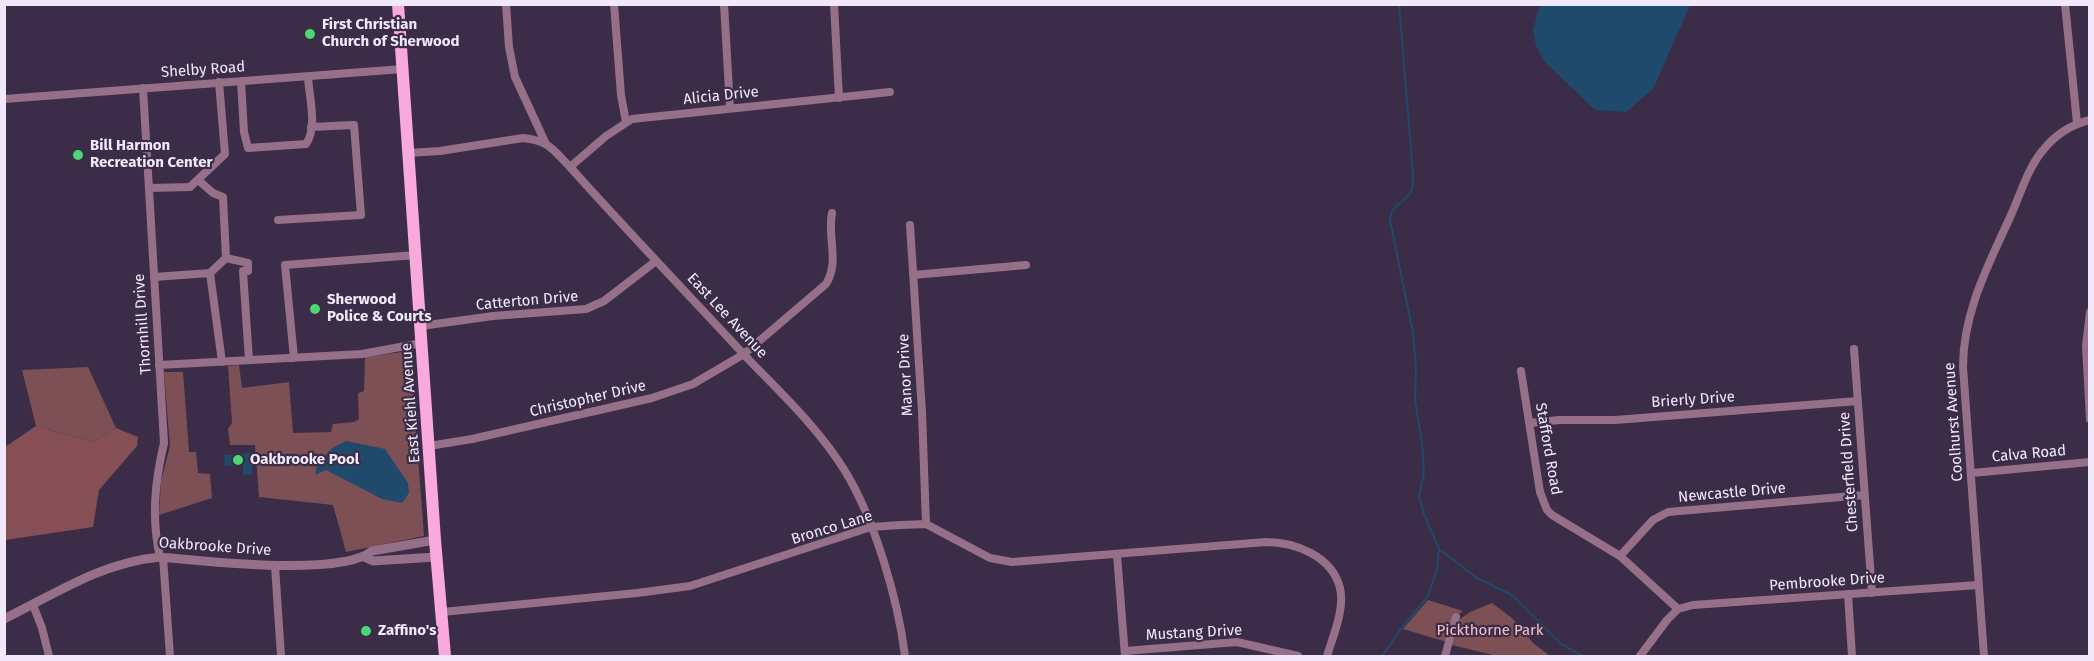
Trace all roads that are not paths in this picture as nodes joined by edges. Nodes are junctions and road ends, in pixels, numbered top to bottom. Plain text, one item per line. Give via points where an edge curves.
1 (398, 4) edge
2 (506, 4) edge
3 (614, 4) edge
4 (724, 4) edge
5 (2065, 4) edge
6 (836, 6) edge
7 (403, 69) junction
8 (308, 77) junction
9 (241, 81) junction
10 (219, 82) junction
11 (143, 88) junction
12 (890, 92) dead end
13 (839, 98) junction
14 (4, 99) edge
15 (730, 108) junction
16 (2090, 120) edge
17 (626, 122) junction
18 (2077, 123) junction
19 (311, 127) junction
20 (545, 142) junction
21 (408, 153) junction
22 (570, 167) junction
23 (198, 180) junction
24 (149, 188) junction
25 (832, 213) dead end
26 (278, 220) dead end
27 (910, 225) dead end
28 (416, 255) junction
29 (226, 258) junction
30 (656, 261) junction
31 (1026, 265) dead end
32 (210, 273) junction
33 (914, 275) junction
34 (154, 277) junction
35 (2090, 312) edge
36 (421, 326) junction
37 (422, 343) junction
38 (1854, 349) dead end
39 (744, 354) junction
40 (294, 357) junction
41 (249, 360) junction
42 (222, 362) junction
43 (159, 366) junction
44 (1521, 371) dead end
45 (1858, 401) junction
46 (2090, 419) edge
47 (1530, 423) junction
48 (429, 446) junction
49 (2090, 462) edge
50 (1972, 473) junction
51 (1864, 495) junction
52 (926, 524) junction
53 (871, 527) junction
54 (435, 540) junction
55 (1117, 555) junction
56 (1620, 556) junction
57 (162, 557) junction
58 (364, 557) junction
59 (436, 557) junction
60 (275, 566) junction
61 (1978, 585) junction
62 (1872, 593) junction
63 (1848, 594) junction
64 (33, 605) junction
65 (1678, 609) junction
66 (442, 612) junction
67 (1456, 617) dead end
68 (4, 620) edge
69 (1125, 654) edge
70 (49, 657) edge
71 (170, 657) edge
72 (281, 657) edge
73 (445, 657) edge
74 (905, 657) edge
75 (1298, 657) edge
76 (1327, 657) edge
77 (1445, 657) edge
78 (1640, 657) edge
79 (1852, 657) edge
80 (1984, 657) edge

1 - 7 main road, East Kiehl Avenue
2 - 20 street via 515,76
3 - 17 street
4 - 15 street
5 - 18 street
6 - 13 street via 834,40
7 - 8 street, Shelby Road
7 - 21 main road, East Kiehl Avenue
8 - 9 street, Shelby Road
8 - 19 street
9 - 10 street, Shelby Road
9 - 19 street via 248,148 306,144
10 - 11 street, Shelby Road
10 - 23 street via 225,154
11 - 14 street, Shelby Road
11 - 24 street, Thornhill Drive
12 - 13 street, Alicia Drive
13 - 15 street, Alicia Drive
15 - 17 street, Alicia Drive
16 - 18 street, Coolhurst Avenue
17 - 22 street, Alicia Drive
18 - 50 street, Coolhurst Avenue via 2044,148 2030,170 1970,312 1963,367
19 - 26 street via 354,125 362,215
20 - 21 street via 524,138 440,152
20 - 22 street, East Lee Avenue
21 - 28 main road, East Kiehl Avenue
22 - 30 street, East Lee Avenue
23 - 24 street via 190,187
23 - 29 street via 223,196
24 - 34 street, Thornhill Drive
25 - 39 street, Christopher Drive via 834,258 829,279
27 - 33 street, Manor Drive
28 - 36 main road, East Kiehl Avenue
28 - 40 street via 285,264
29 - 32 street
29 - 41 street via 248,263 248,271 243,271
30 - 36 street, Catterton Drive via 604,302 586,309
30 - 39 street, East Lee Avenue
31 - 33 street
32 - 34 street
32 - 42 street
33 - 52 street, Manor Drive
34 - 43 street, Thornhill Drive
35 - 46 street via 2086,346
36 - 37 main road, East Kiehl Avenue
37 - 40 street via 362,354
37 - 48 main road, East Kiehl Avenue
38 - 45 street, Chesterfield Drive
39 - 48 street, Christopher Drive via 693,384 652,398
39 - 53 street, East Lee Avenue via 832,452 859,496
40 - 41 street
41 - 42 street
42 - 43 street
43 - 57 street, Thornhill Drive via 164,443 154,517
44 - 47 street, Stafford Road
45 - 47 street, Brierly Drive
45 - 51 street, Chesterfield Drive
47 - 56 street, Stafford Road via 1540,492 1547,510
48 - 54 main road, East Kiehl Avenue
49 - 50 street, Calva Road
50 - 61 street, Coolhurst Avenue
51 - 56 street, Newcastle Drive via 1668,512 1653,520
51 - 62 street, Chesterfield Drive
52 - 53 street, Bronco Lane
52 - 55 street via 999,561
53 - 66 street, Bronco Lane via 690,586
53 - 74 street, East Lee Avenue via 897,611
54 - 58 street, Oakbrooke Drive via 372,551
54 - 59 main road, East Kiehl Avenue
55 - 69 street
55 - 76 street via 1274,542 1301,548 1328,566 1340,594
56 - 65 street, Stafford Road
57 - 60 street, Oakbrooke Drive
57 - 64 street, Oakbrooke Drive via 111,566
57 - 71 street, Thornhill Drive
58 - 59 street, Oakbrooke Drive via 373,561
58 - 60 street, Oakbrooke Drive
59 - 66 main road, East Kiehl Avenue
60 - 72 street
61 - 62 street, Pembrooke Drive
61 - 80 street, Coolhurst Avenue
62 - 63 street, Pembrooke Drive
63 - 65 street, Pembrooke Drive
63 - 79 street
64 - 68 street, Oakbrooke Drive
64 - 70 street
65 - 78 street
66 - 73 main road, East Kiehl Avenue
67 - 77 street
69 - 75 street, Mustang Drive via 1237,642

